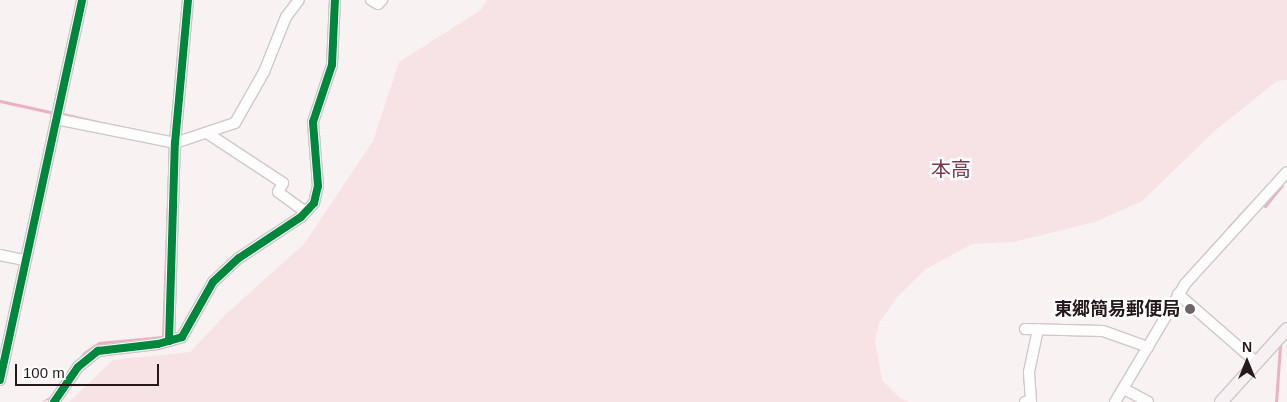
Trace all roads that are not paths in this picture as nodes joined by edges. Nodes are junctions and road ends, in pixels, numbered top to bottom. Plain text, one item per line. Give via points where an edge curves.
1 (82, 0) edge
2 (188, 0) edge
3 (299, 0) edge
4 (335, 0) edge
5 (371, 0) edge
6 (382, 0) edge
7 (56, 119) junction
8 (207, 133) junction
9 (176, 143) junction
10 (1287, 172) edge
11 (306, 212) junction
12 (0, 255) edge
13 (24, 260) junction
14 (1178, 294) junction
15 (1024, 329) dead end
16 (1038, 329) junction
17 (1287, 329) edge
18 (169, 341) junction
19 (1148, 347) junction
20 (1257, 363) junction
21 (0, 380) edge
22 (1124, 389) junction
23 (54, 402) edge
24 (1025, 402) edge
25 (1114, 402) edge
26 (1148, 402) edge
27 (1221, 402) edge

1 - 7 street
2 - 9 street
3 - 8 street via 286,17 264,72 235,123
4 - 11 street via 332,65 314,122 318,186 314,203
5 - 6 street via 378,4
7 - 9 street
7 - 13 street
8 - 9 street
8 - 11 street via 283,183 278,192
9 - 18 street
10 - 14 street
11 - 18 street via 239,258 213,282 187,332
12 - 13 street
13 - 21 street
14 - 19 street
14 - 20 street
15 - 16 street
16 - 19 street via 1103,331
16 - 24 street via 1029,372 1032,401
17 - 20 main road
18 - 23 street via 98,351 78,367
19 - 22 street
20 - 27 main road
22 - 25 street
22 - 26 street

